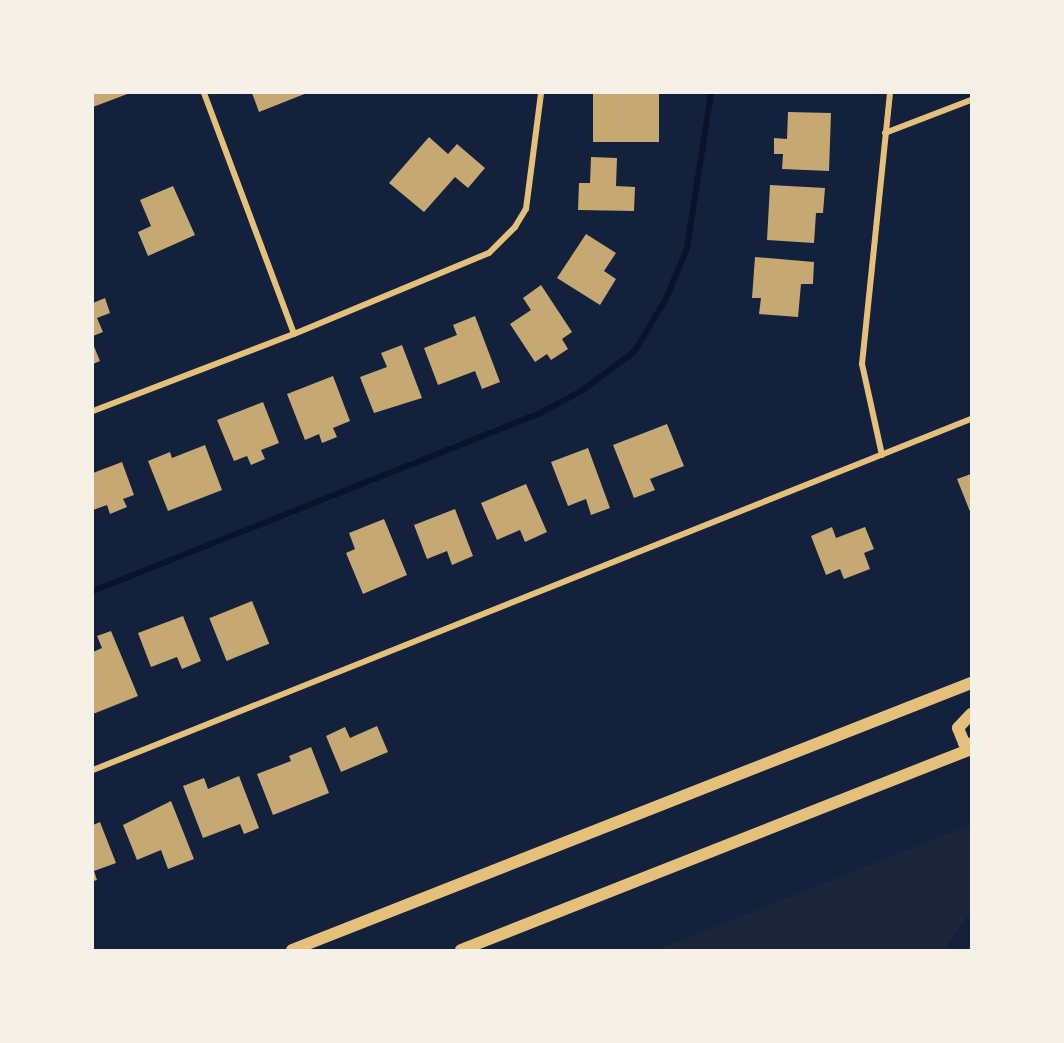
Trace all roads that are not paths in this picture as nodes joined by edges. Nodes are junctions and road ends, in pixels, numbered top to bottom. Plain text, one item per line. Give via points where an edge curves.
1 (204, 93) edge
2 (541, 93) edge
3 (890, 93) edge
4 (971, 100) edge
5 (885, 132) junction
6 (294, 334) junction
7 (93, 411) edge
8 (971, 419) edge
9 (882, 455) junction
10 (971, 683) edge
11 (971, 714) edge
12 (971, 744) edge
13 (971, 750) edge
14 (93, 770) edge
15 (292, 950) edge
16 (461, 950) edge

1 - 6 street
2 - 6 street via 526,209 501,244 473,261
3 - 5 street
4 - 5 street
5 - 9 street via 862,364
6 - 7 street
8 - 9 street
9 - 14 street
10 - 15 main road
11 - 12 main road via 958,728 964,743
13 - 16 main road

